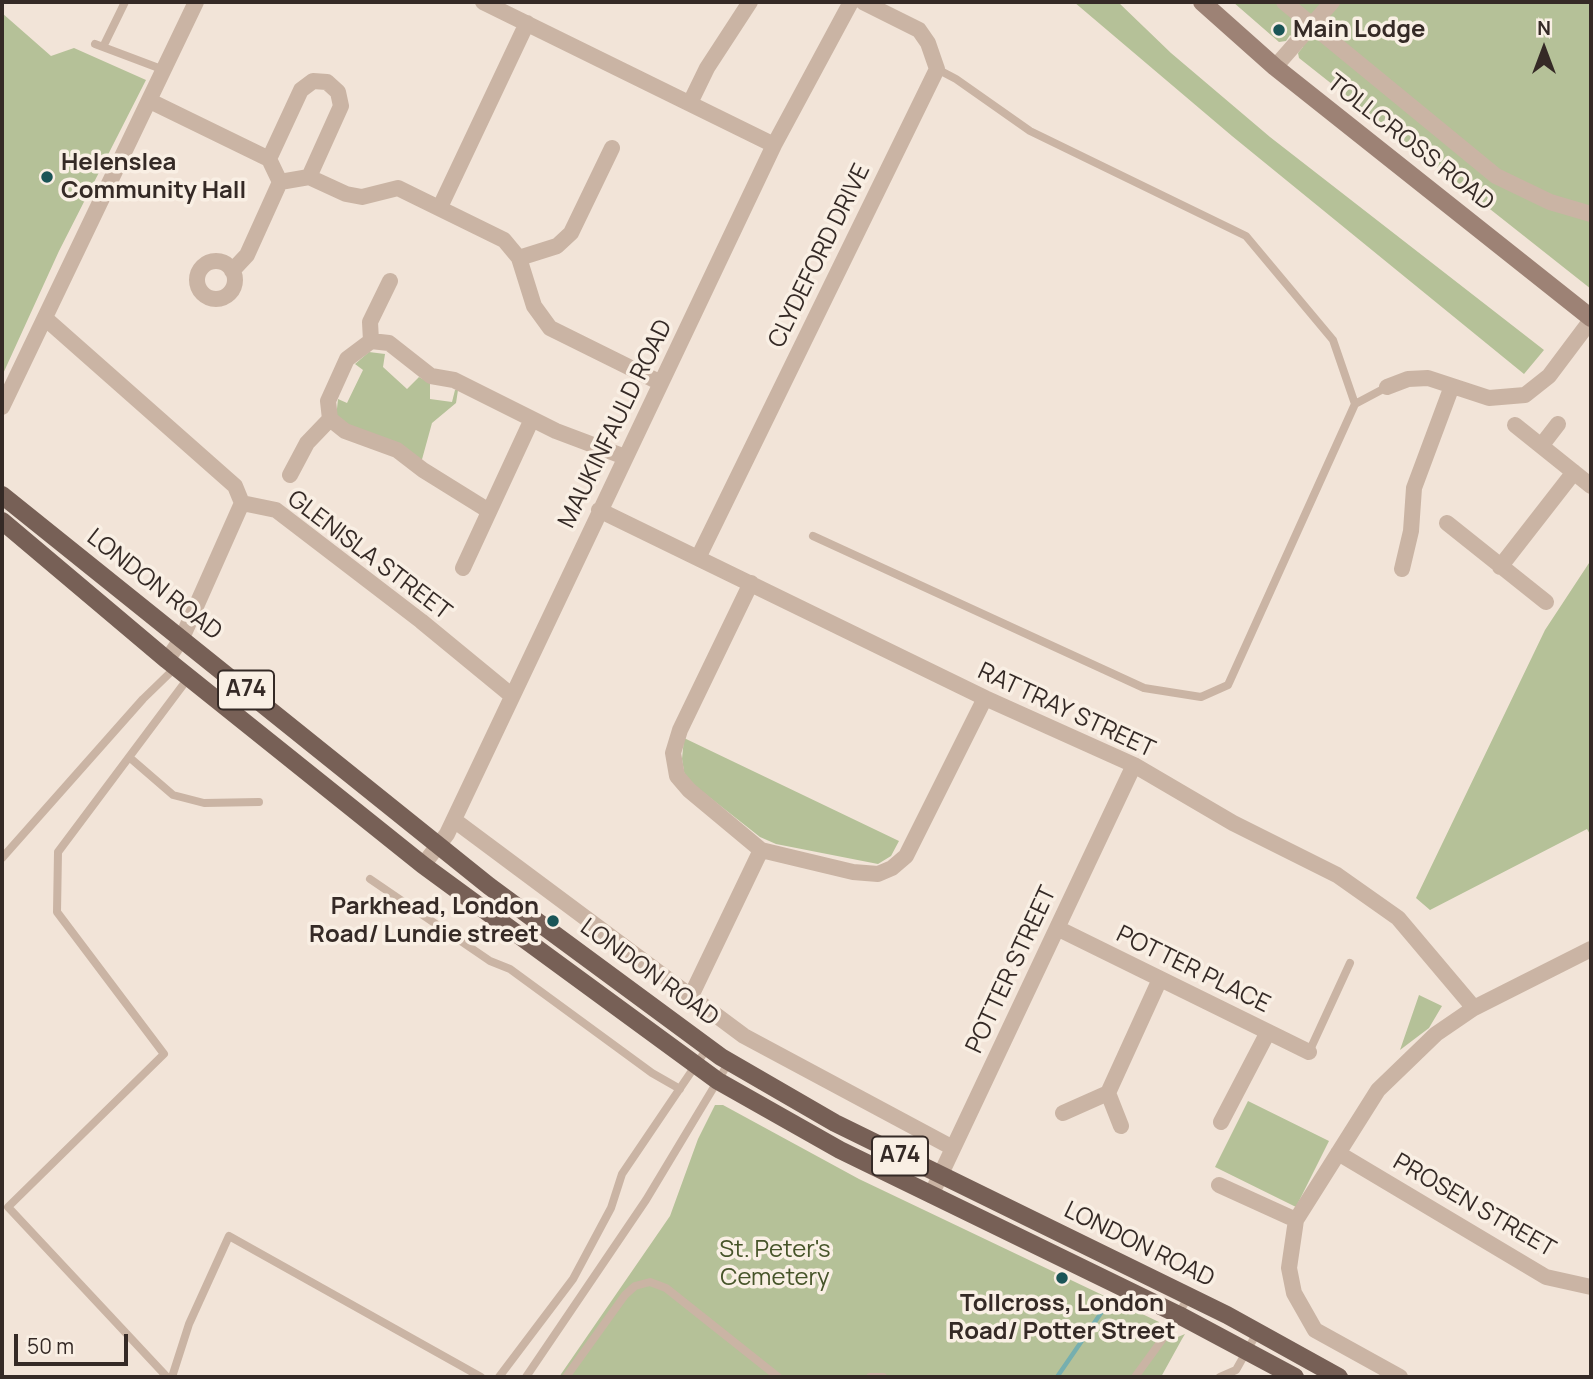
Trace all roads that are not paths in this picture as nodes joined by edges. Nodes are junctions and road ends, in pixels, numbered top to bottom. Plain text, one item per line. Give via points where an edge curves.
1 (125, 2) edge
2 (196, 2) edge
3 (483, 2) edge
4 (750, 2) edge
5 (851, 2) edge
6 (863, 2) edge
7 (1202, 2) edge
8 (1284, 2) edge
9 (1332, 2) edge
10 (527, 23) junction
11 (1310, 24) junction
12 (1275, 67) junction
13 (937, 69) junction
14 (164, 70) junction
15 (150, 101) junction
16 (690, 103) junction
17 (775, 145) junction
18 (612, 148) dead end
19 (269, 159) junction
20 (309, 177) junction
21 (280, 182) junction
22 (440, 207) junction
23 (1591, 214) edge
24 (519, 258) junction
25 (232, 271) dead end
26 (390, 281) dead end
27 (46, 319) junction
28 (1591, 319) edge
29 (371, 341) junction
30 (661, 383) junction
31 (1452, 386) junction
32 (1387, 387) joint
33 (1355, 404) junction
34 (2, 407) edge
35 (330, 419) junction
36 (532, 419) junction
37 (1558, 424) dead end
38 (1515, 425) dead end
39 (1541, 446) junction
40 (625, 457) junction
41 (1574, 472) junction
42 (290, 475) dead end
43 (1591, 486) edge
44 (2, 495) edge
45 (242, 503) junction
46 (599, 510) junction
47 (489, 511) junction
48 (2, 521) edge
49 (1447, 523) dead end
50 (813, 536) dead end
51 (698, 558) junction
52 (1500, 567) junction
53 (463, 568) dead end
54 (1402, 569) dead end
55 (751, 583) junction
56 (1546, 602) dead end
57 (182, 638) junction
58 (178, 668) junction
59 (511, 695) junction
60 (985, 698) junction
61 (129, 757) junction
62 (1134, 765) junction
63 (259, 802) dead end
64 (454, 820) junction
65 (439, 845) junction
66 (761, 850) junction
67 (2, 858) edge
68 (423, 865) junction
69 (370, 879) dead end
70 (1057, 928) junction
71 (1591, 949) edge
72 (1350, 963) dead end
73 (1160, 979) junction
74 (690, 998) junction
75 (1474, 1008) junction
76 (1268, 1032) junction
77 (708, 1047) junction
78 (1309, 1052) joint
79 (729, 1062) junction
80 (695, 1066) junction
81 (718, 1081) junction
82 (680, 1089) junction
83 (1108, 1093) junction
84 (1063, 1113) dead end
85 (1221, 1122) dead end
86 (1121, 1126) dead end
87 (953, 1148) junction
88 (1338, 1153) junction
89 (940, 1176) junction
90 (1219, 1185) dead end
91 (931, 1195) junction
92 (1296, 1220) junction
93 (1591, 1287) edge
94 (1189, 1296) junction
95 (1178, 1315) junction
96 (1258, 1331) junction
97 (1248, 1351) junction
98 (169, 1377) edge
99 (481, 1377) edge
100 (499, 1377) edge
101 (526, 1377) edge
102 (566, 1377) edge
103 (778, 1377) edge
104 (870, 1377) edge
105 (883, 1377) edge
106 (1135, 1377) edge
107 (1220, 1377) edge
108 (1295, 1377) edge
109 (1339, 1377) edge
110 (1400, 1377) edge

1 - 14 lane via 99,45
2 - 14 street
3 - 10 street
4 - 16 street
5 - 17 street, MAUKINFAULD ROAD
6 - 13 street via 919,30
7 - 12 street, TOLLCROSS ROAD
8 - 11 street
9 - 11 street
10 - 16 street
10 - 22 street
11 - 12 street
11 - 23 street via 1496,176 1550,202
12 - 28 street, TOLLCROSS ROAD
13 - 33 lane via 1030,131 1245,236 1334,340
13 - 51 street, CLYDEFORD DRIVE
14 - 15 street
15 - 19 street
15 - 27 street
16 - 17 street
17 - 30 street, MAUKINFAULD ROAD
18 - 24 street via 571,233 557,246
19 - 20 street via 302,90 313,81 327,82 338,92 341,106
19 - 21 street
20 - 21 street
20 - 22 street via 354,196 398,188
21 - 25 street via 247,255
22 - 24 street via 503,240
24 - 30 street via 534,306 550,328
26 - 29 street via 370,322
27 - 34 street
27 - 45 street via 235,486
28 - 31 street via 1549,376 1525,396 1489,398
29 - 35 street via 347,359 328,401
29 - 36 street via 388,343 431,376 454,380
30 - 40 street, MAUKINFAULD ROAD
31 - 32 street via 1428,378
31 - 54 street via 1413,488 1411,531
32 - 33 lane
33 - 50 lane via 1228,685 1201,697 1144,688
35 - 42 street via 307,443
35 - 47 street via 345,431 397,450
36 - 40 street
36 - 47 street
37 - 39 street
38 - 39 street
39 - 41 street
40 - 46 street, MAUKINFAULD ROAD
41 - 43 street
41 - 52 street
44 - 57 main road, LONDON ROAD / A74
45 - 57 street
45 - 59 street, GLENISLA STREET via 276,510
46 - 51 street, RATTRAY STREET
46 - 59 street, MAUKINFAULD ROAD
47 - 53 street
48 - 58 main road, LONDON ROAD / A74
49 - 52 street
51 - 55 street, RATTRAY STREET
52 - 56 street
55 - 60 street, RATTRAY STREET
55 - 66 street via 673,752 677,776 689,790
57 - 58 street
57 - 65 main road, LONDON ROAD / A74
58 - 61 lane
58 - 67 lane via 143,699
58 - 68 main road, LONDON ROAD / A74
59 - 64 street, MAUKINFAULD ROAD
60 - 62 street, RATTRAY STREET
60 - 66 street via 906,856 892,868 878,874 853,872
61 - 63 lane via 173,795 204,803
61 - 98 lane via 58,852 57,912 164,1054 8,1207
62 - 70 street, POTTER STREET
62 - 75 street, RATTRAY STREET via 1233,824 1337,875 1398,918
64 - 65 street, MAUKINFAULD ROAD
64 - 74 street
65 - 68 street, MAUKINFAULD ROAD
65 - 77 main road, LONDON ROAD / A74
66 - 74 street
68 - 80 main road, LONDON ROAD / A74
69 - 82 lane via 491,961 510,969
70 - 73 street, POTTER PLACE
70 - 87 street, POTTER STREET
71 - 75 street
72 - 78 lane
73 - 76 street, POTTER PLACE
73 - 83 street
74 - 87 street via 744,1036
75 - 88 street via 1436,1034 1378,1090
76 - 78 street, POTTER PLACE
76 - 85 street
77 - 79 main road, LONDON ROAD / A74
77 - 80 lane
79 - 81 lane
79 - 89 main road, LONDON ROAD / A74
80 - 81 main road, LONDON ROAD / A74
80 - 82 lane
81 - 91 main road, LONDON ROAD / A74
81 - 101 lane via 646,1200
82 - 100 lane via 622,1174 611,1208 573,1279
83 - 84 street
83 - 86 street
87 - 89 street, POTTER STREET
88 - 92 street
88 - 93 street, PROSEN STREET via 1546,1277
89 - 91 street, POTTER STREET
89 - 94 main road, LONDON ROAD / A74
90 - 92 street
91 - 95 main road, LONDON ROAD / A74
92 - 110 street via 1289,1268 1294,1293 1315,1330
94 - 95 lane
94 - 96 main road, LONDON ROAD / A74
95 - 97 main road, LONDON ROAD / A74
95 - 106 lane
96 - 97 lane
96 - 109 main road, LONDON ROAD / A74
97 - 107 lane via 1236,1370
97 - 108 main road, LONDON ROAD / A74
98 - 99 lane via 229,1236
102 - 103 lane via 625,1295 650,1282 666,1288
104 - 105 lane

